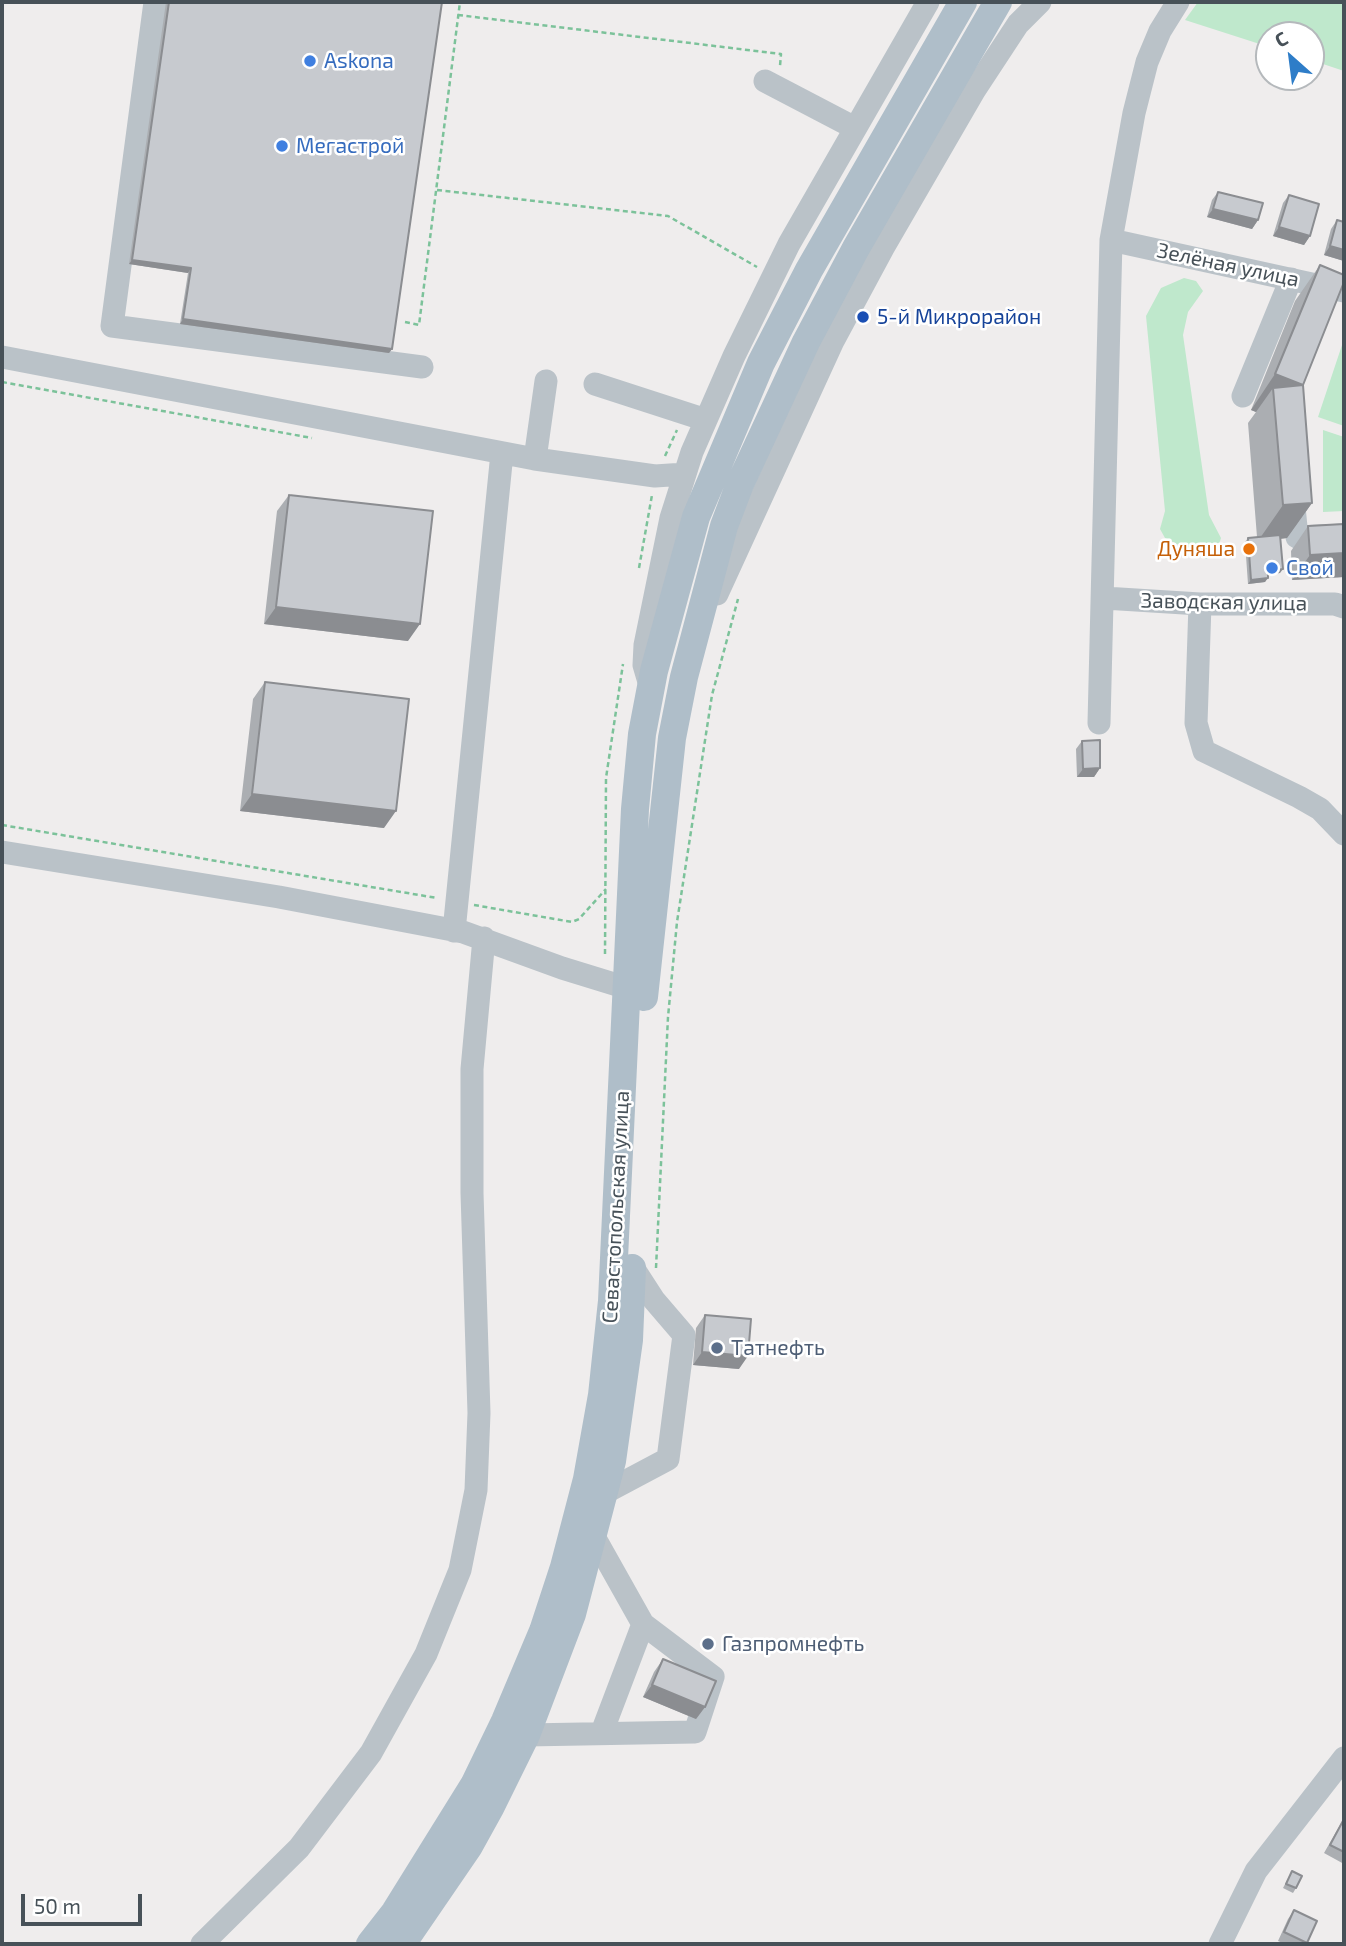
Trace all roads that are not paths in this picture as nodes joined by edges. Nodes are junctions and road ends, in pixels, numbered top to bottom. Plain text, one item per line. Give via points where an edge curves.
1 (155, 2) edge
2 (928, 2) edge
3 (963, 2) edge
4 (998, 2) edge
5 (1040, 2) edge
6 (1178, 2) edge
7 (772, 78) road end
8 (853, 127) junction
9 (1111, 240) junction
10 (1291, 279) junction
11 (1344, 291) edge
12 (2, 357) edge
13 (422, 367) dead end
14 (545, 381) dead end
15 (595, 384) dead end
16 (1243, 396) dead end
17 (718, 425) junction
18 (502, 453) junction
19 (536, 459) junction
20 (1290, 472) edge
21 (685, 474) junction
22 (1344, 535) edge
23 (1104, 598) junction
24 (1200, 604) junction
25 (1344, 607) edge
26 (651, 688) junction
27 (681, 691) junction
28 (1099, 723) dead end
29 (1344, 834) edge
30 (2, 852) edge
31 (454, 931) junction
32 (484, 938) junction
33 (627, 988) junction
34 (632, 1266) junction
35 (604, 1493) junction
36 (593, 1535) junction
37 (643, 1624) junction
38 (602, 1732) junction
39 (526, 1735) junction
40 (1344, 1758) edge
41 (202, 1944) edge
42 (370, 1944) edge
43 (402, 1944) edge
44 (1220, 1944) edge

1 - 13 street via 112,326
2 - 8 street
3 - 17 main road, Севастопольская улица via 761,362
4 - 27 main road, Севастопольская улица via 856,248 760,441 724,526
5 - 27 street via 1018,24 974,91 833,341 720,582 699,661
6 - 9 street via 1147,62
7 - 8 street
8 - 17 street via 789,244
9 - 10 street, Зелёная улица
9 - 23 street
10 - 11 street, Зелёная улица
10 - 16 street
12 - 18 street
14 - 19 street
15 - 17 street
17 - 21 street
17 - 26 main road, Севастопольская улица
18 - 19 street
18 - 31 street
19 - 21 street via 655,476
20 - 22 street via 1297,537
21 - 26 street via 671,518 645,645 644,665
23 - 24 street, Заводская улица
23 - 28 street
24 - 25 street, Заводская улица
24 - 29 street via 1196,723 1204,751 1320,809
26 - 33 main road, Севастопольская улица via 635,809
27 - 34 main road, Севастопольская улица via 645,988
30 - 31 street
31 - 32 street
32 - 33 street
32 - 41 street via 472,1069 479,1413 476,1490 460,1570 426,1654 371,1753 299,1848
33 - 42 main road, Севастопольская улица via 614,1261 602,1395 564,1567 523,1679 474,1785
34 - 35 main road, Севастопольская улица via 629,1340
34 - 35 street via 684,1335 668,1459
35 - 36 main road, Севастопольская улица
36 - 37 street
36 - 39 main road, Севастопольская улица via 572,1614
37 - 38 street
37 - 38 street via 713,1677 695,1732
38 - 39 street
39 - 43 main road, Севастопольская улица via 469,1846
40 - 44 street via 1256,1871

